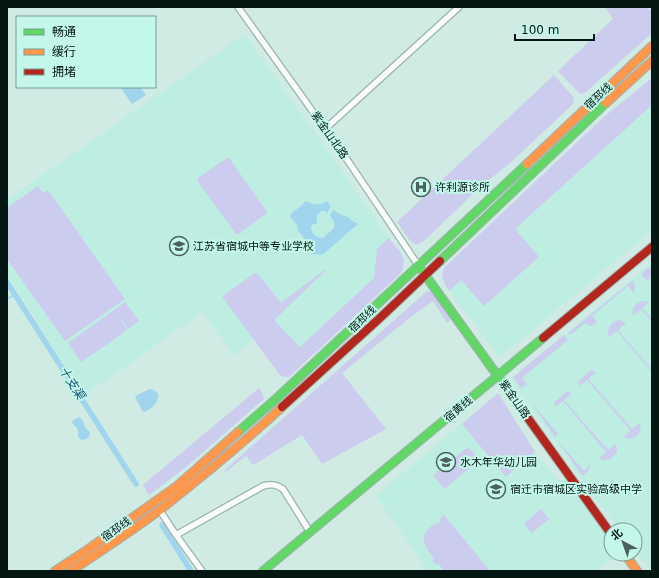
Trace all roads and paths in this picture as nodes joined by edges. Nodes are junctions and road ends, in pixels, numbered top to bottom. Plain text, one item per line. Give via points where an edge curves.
1 (238, 7) edge
2 (459, 7) edge
3 (652, 46) edge
4 (652, 60) edge
5 (325, 129) junction
6 (652, 247) edge
7 (418, 265) junction
8 (425, 274) junction
9 (498, 376) junction
10 (155, 502) junction
11 (160, 510) junction
12 (603, 523) edge
13 (310, 532) junction
14 (176, 535) junction
15 (631, 562) edge
16 (55, 571) edge
17 (71, 571) edge
18 (202, 571) edge
19 (263, 571) edge
20 (637, 571) edge

1 - 5 street, 紫金山北路
2 - 5 street
3 - 7 main road, 宿邳线
4 - 8 main road, 宿邳线
5 - 7 street, 紫金山北路
6 - 9 main road, 宿黄线
7 - 8 main road, 紫金山路
7 - 10 main road, 宿邳线 via 293,384 177,486
8 - 9 main road, 紫金山路
8 - 11 main road, 宿邳线 via 280,409
9 - 12 main road, 紫金山路
9 - 13 main road, 宿黄线
10 - 11 street
10 - 16 main road, 宿邳线
11 - 14 street
11 - 17 main road, 宿邳线
13 - 14 street via 283,489 272,484 263,486
13 - 19 main road, 宿黄线
14 - 18 street
15 - 20 main road

